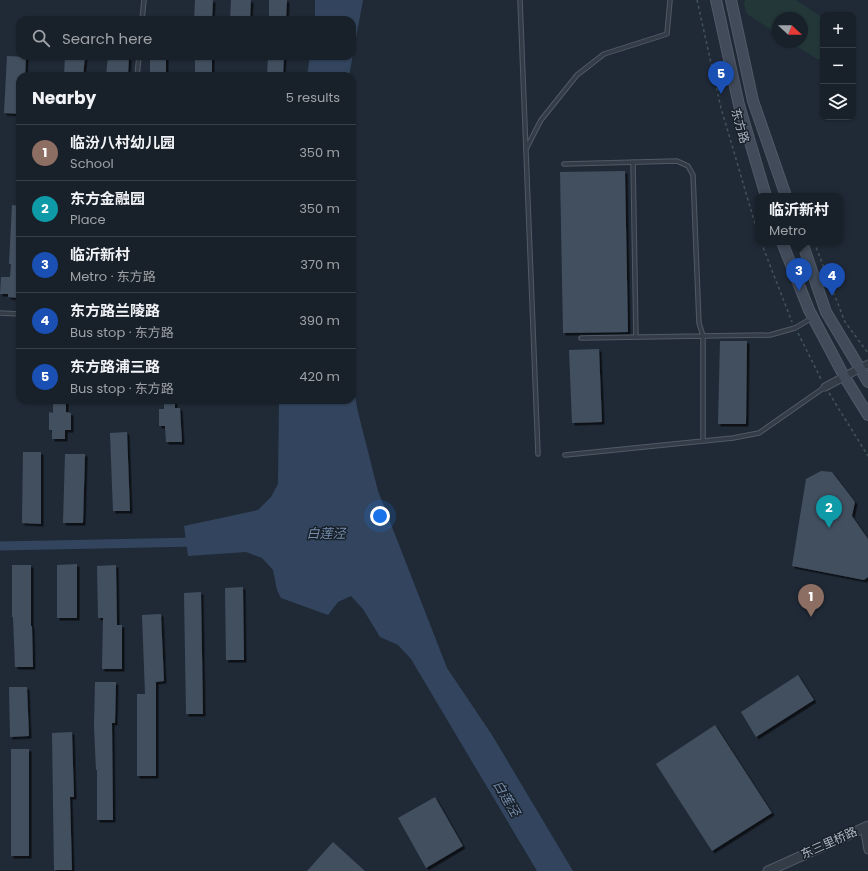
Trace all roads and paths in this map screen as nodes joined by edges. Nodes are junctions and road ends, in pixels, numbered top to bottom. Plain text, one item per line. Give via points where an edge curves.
1 (144, 0) edge
2 (520, 0) edge
3 (670, 0) edge
4 (697, 0) edge
5 (716, 0) edge
6 (731, 0) edge
7 (142, 16) edge
8 (139, 60) edge
9 (137, 72) edge
10 (526, 149) junction
11 (633, 162) junction
12 (564, 164) dead end
13 (765, 193) edge
14 (785, 193) edge
15 (755, 224) edge
16 (762, 245) edge
17 (783, 245) edge
18 (803, 245) edge
19 (815, 245) edge
20 (0, 313) edge
21 (16, 314) edge
22 (813, 317) junction
23 (795, 328) junction
24 (703, 336) junction
25 (636, 337) junction
26 (581, 338) dead end
27 (868, 353) edge
28 (864, 367) edge
29 (844, 376) junction
30 (868, 382) edge
31 (825, 387) junction
32 (868, 415) edge
33 (703, 441) junction
34 (538, 454) dead end
35 (565, 455) dead end
36 (868, 456) edge
37 (866, 826) edge
38 (868, 850) edge
39 (768, 871) edge

1 - 7 lane
2 - 10 lane
3 - 10 lane via 667,34 604,54 578,75 542,120
4 - 15 path, 东方路 via 721,108
5 - 13 main road, 东方路 via 739,105
6 - 14 main road, 东方路 via 753,101
8 - 9 lane
10 - 34 lane
11 - 12 lane
11 - 24 lane via 677,161 688,166 693,175 699,323
11 - 25 lane
16 - 23 path
17 - 22 main road
18 - 28 main road via 826,312
19 - 27 path via 846,322
20 - 21 lane
22 - 23 lane
22 - 29 main road
23 - 24 lane via 770,335
23 - 31 path
24 - 25 lane
24 - 33 lane
25 - 26 lane
28 - 29 street
28 - 30 main road
29 - 31 street
29 - 32 main road
31 - 33 lane via 759,433
31 - 36 path
33 - 35 lane
37 - 38 street
37 - 39 street, 东三里桥路

